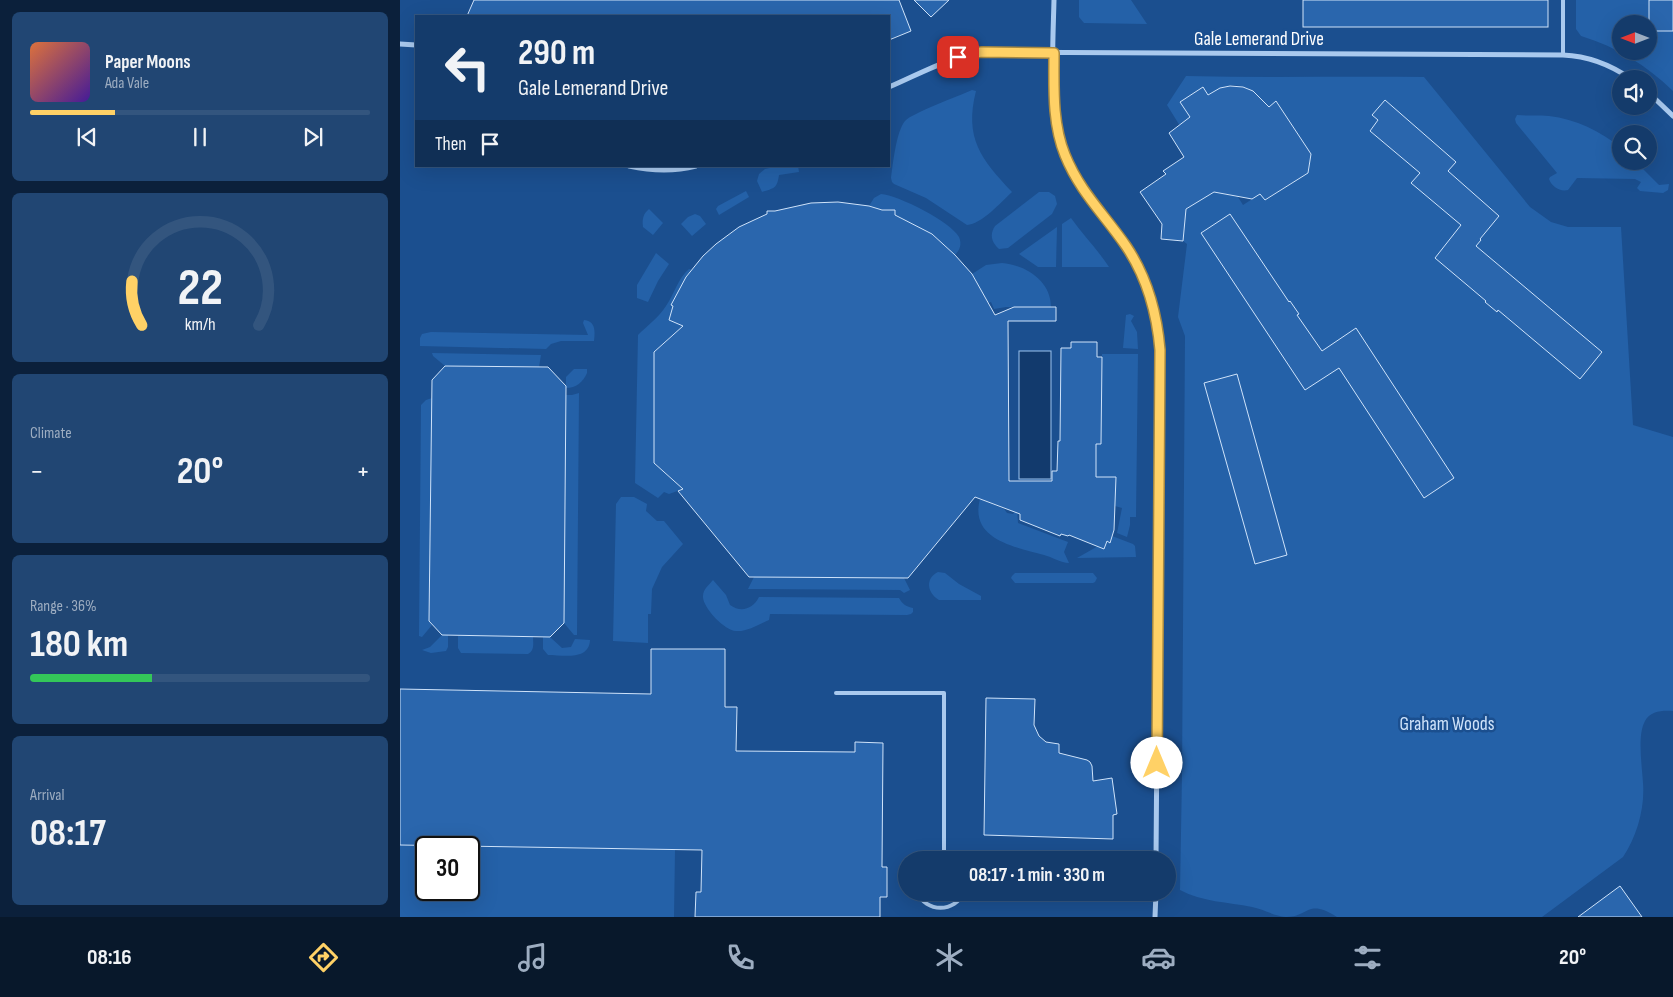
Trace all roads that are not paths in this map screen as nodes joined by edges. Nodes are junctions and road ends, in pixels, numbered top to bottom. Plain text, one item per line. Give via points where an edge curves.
1 (1054, 0) edge
2 (1563, 0) edge
3 (400, 44) edge
4 (415, 44) edge
5 (1054, 53) junction
6 (1563, 55) junction
7 (1618, 70) edge
8 (890, 86) edge
9 (1657, 101) edge
10 (1673, 116) edge
11 (634, 167) edge
12 (690, 167) edge
13 (836, 693) dead end
14 (944, 851) edge
15 (1156, 851) edge
16 (922, 901) edge
17 (959, 901) edge
18 (1156, 901) edge
19 (1156, 917) edge

1 - 5 street
2 - 6 lane
3 - 4 street
5 - 6 street, Gale Lemerand Drive
5 - 8 street, Gale Lemerand Drive via 972,53
5 - 15 street via 1056,120 1060,141 1078,183 1136,263 1148,290 1158,332
6 - 7 street, Gale Lemerand Drive via 1603,63
9 - 10 street
11 - 12 street via 666,171
13 - 14 lane via 944,694
16 - 17 lane via 942,908
18 - 19 street

